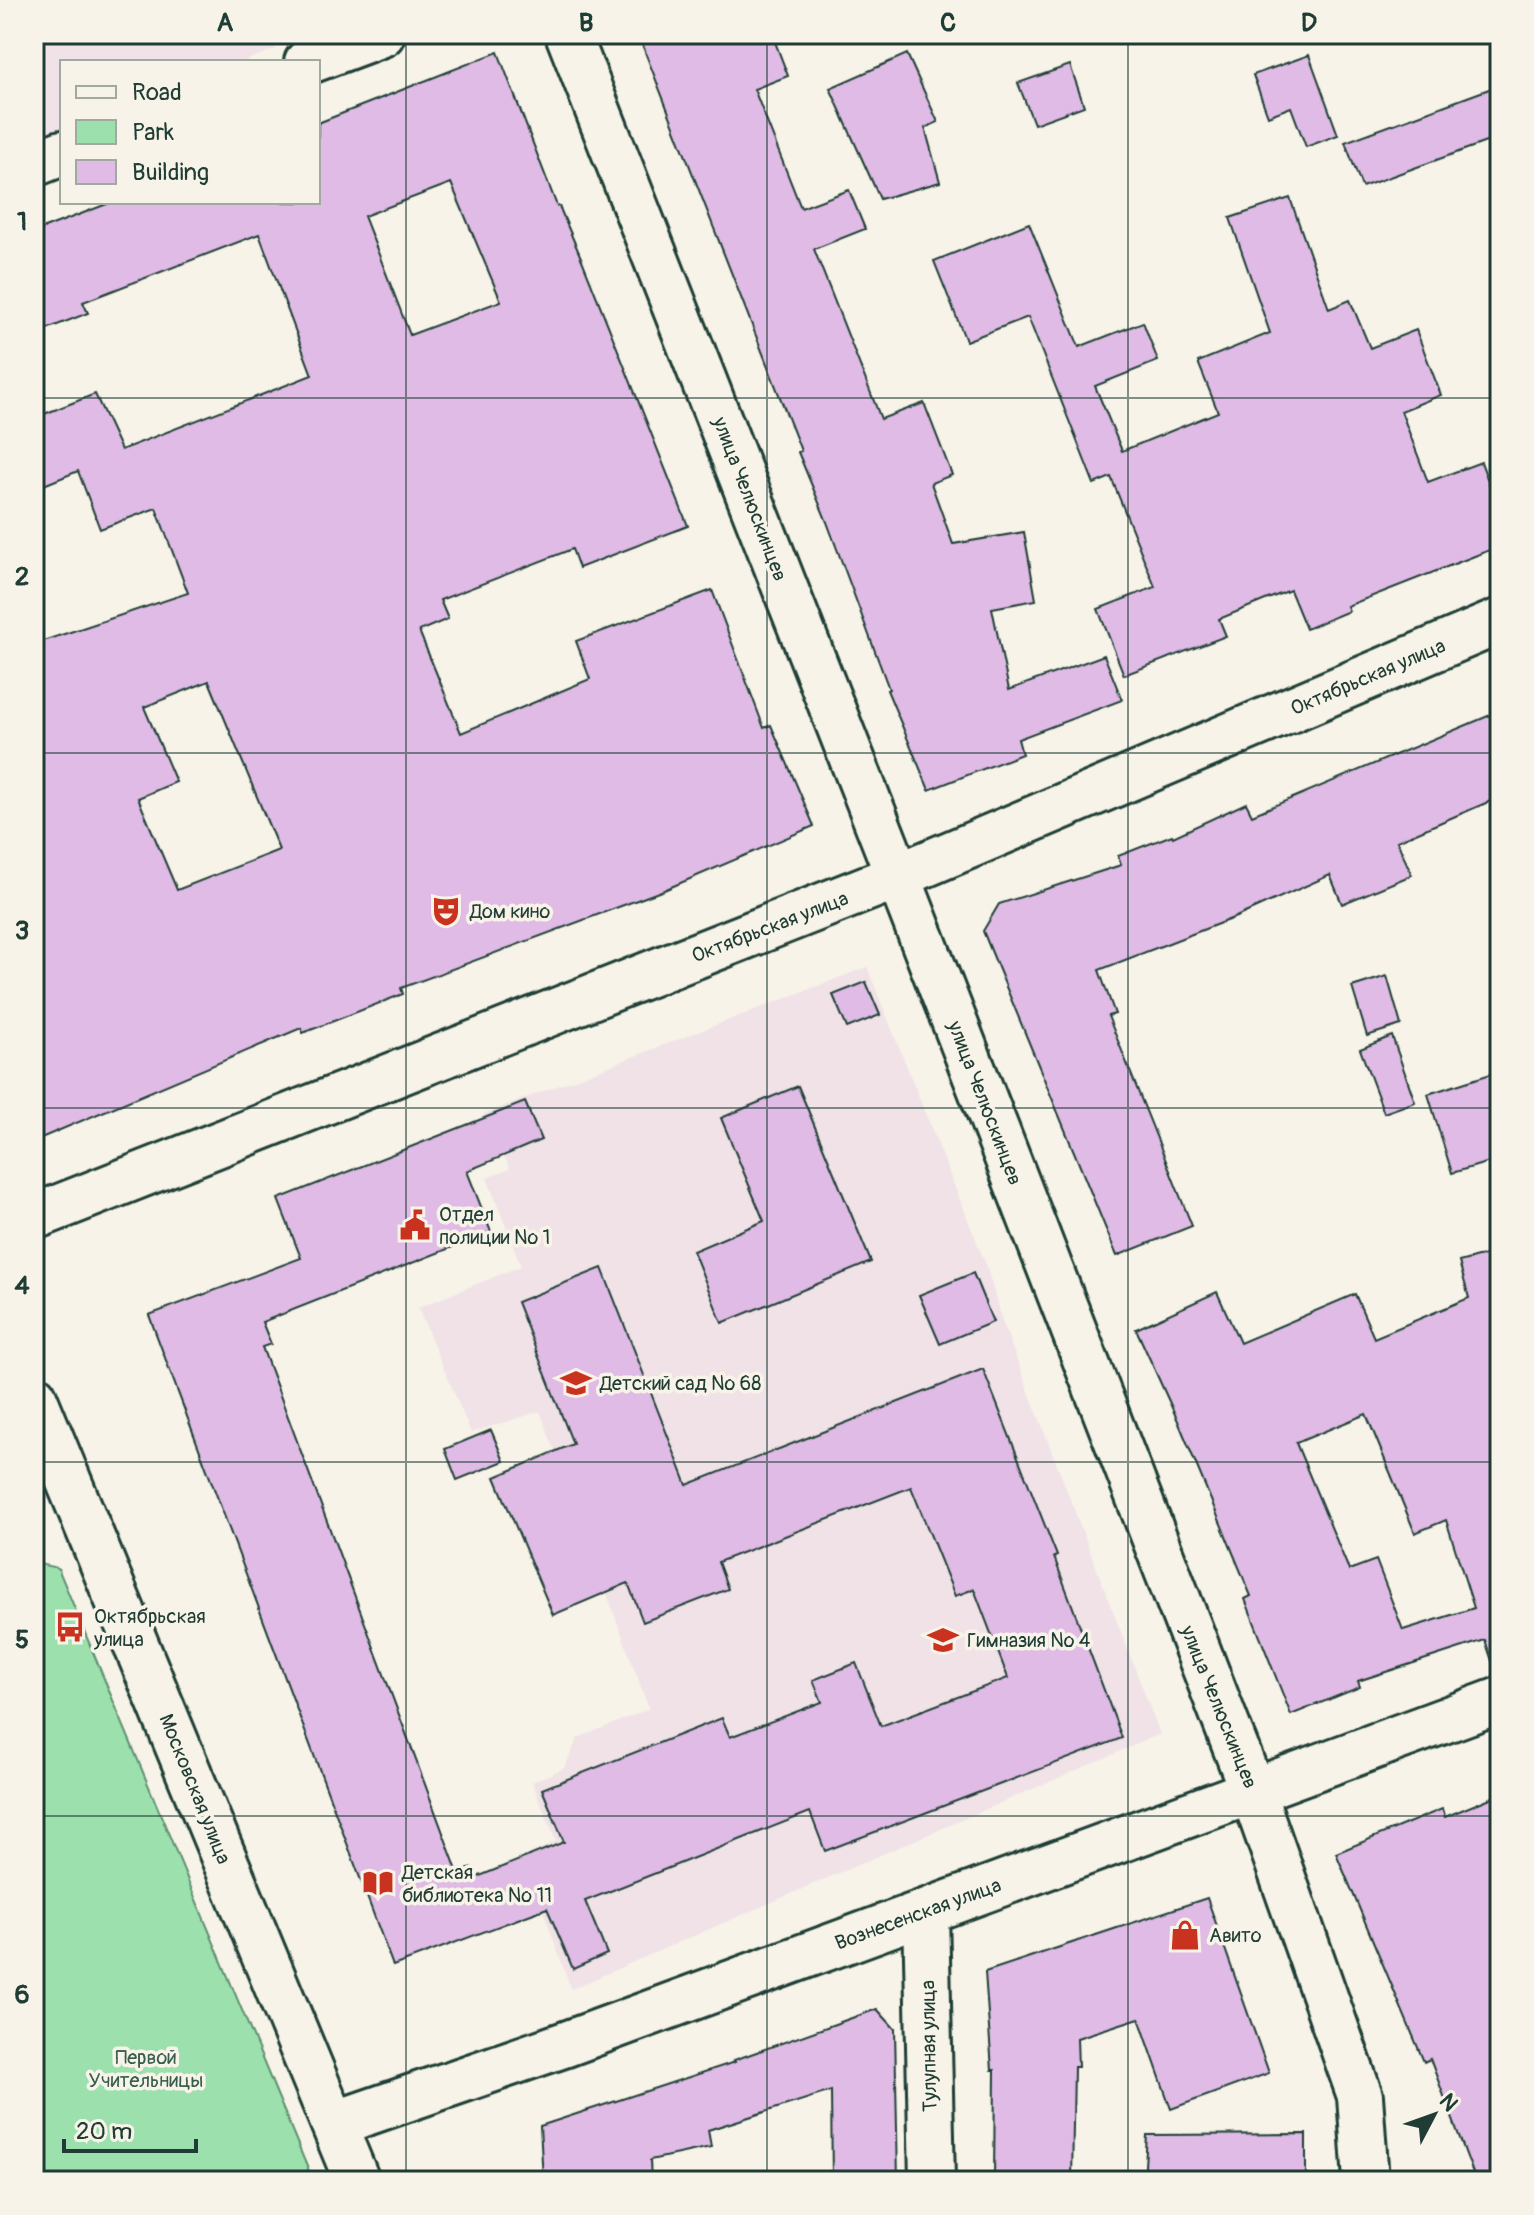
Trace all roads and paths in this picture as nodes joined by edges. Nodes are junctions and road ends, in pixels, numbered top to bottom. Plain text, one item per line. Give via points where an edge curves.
1 (382, 34) edge
2 (568, 34) edge
3 (312, 60) edge
4 (60, 154) edge
5 (34, 164) edge
6 (1500, 621) edge
7 (898, 876) junction
8 (34, 1217) edge
9 (34, 1397) edge
10 (1500, 1700) edge
11 (1252, 1790) junction
12 (926, 1912) junction
13 (334, 2124) junction
14 (357, 2181) edge
15 (932, 2181) edge
16 (1366, 2181) edge

1 - 3 street
2 - 7 street, улица Челюскинцев
4 - 5 street
6 - 7 street, Октябрьская улица
7 - 8 street, Октябрьская улица
7 - 11 street, улица Челюскинцев
9 - 13 street, Московская улица
10 - 11 street, Вознесенская улица
11 - 12 street, Вознесенская улица
11 - 16 street, улица Челюскинцев via 1360,2096
12 - 13 street, Вознесенская улица
12 - 15 street, Тулупная улица
13 - 14 street, Московская улица

